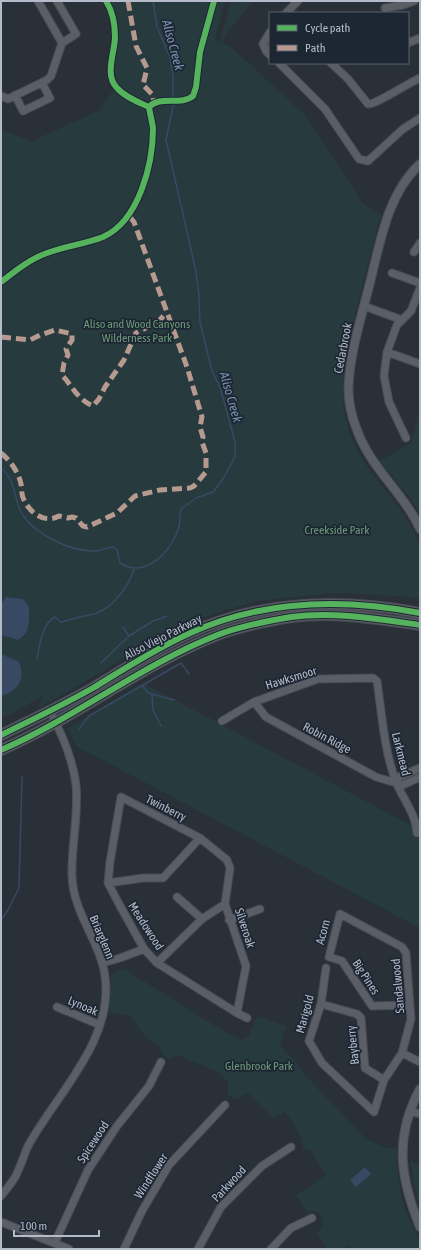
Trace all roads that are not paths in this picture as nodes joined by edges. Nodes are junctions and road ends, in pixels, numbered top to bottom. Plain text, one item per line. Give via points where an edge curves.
1 (38, 1) edge
2 (57, 1) edge
3 (298, 1) edge
4 (414, 1) edge
5 (385, 8) dead end
6 (287, 12) edge
7 (269, 34) edge
8 (420, 38) edge
9 (62, 43) junction
10 (409, 43) edge
11 (269, 53) edge
12 (279, 64) edge
13 (332, 64) edge
14 (420, 78) edge
15 (42, 82) junction
16 (15, 95) junction
17 (1, 96) edge
18 (420, 118) edge
19 (420, 164) edge
20 (420, 242) edge
21 (414, 252) dead end
22 (392, 273) dead end
23 (420, 283) edge
24 (420, 288) edge
25 (364, 306) junction
26 (402, 320) junction
27 (387, 352) junction
28 (420, 364) edge
29 (406, 438) dead end
30 (420, 529) edge
31 (420, 613) edge
32 (420, 625) edge
33 (373, 678) joint
34 (254, 702) junction
35 (50, 711) junction
36 (222, 721) dead end
37 (56, 723) junction
38 (1, 735) edge
39 (1, 750) edge
40 (420, 768) edge
41 (407, 774) junction
42 (420, 777) edge
43 (396, 782) junction
44 (410, 782) junction
45 (417, 833) dead end
46 (200, 838) junction
47 (108, 883) junction
48 (177, 896) dead end
49 (225, 904) junction
50 (260, 909) dead end
51 (340, 914) joint
52 (202, 919) junction
53 (229, 920) junction
54 (144, 948) junction
55 (329, 957) joint
56 (102, 963) junction
57 (157, 963) junction
58 (326, 968) dead end
59 (321, 1004) junction
60 (410, 1005) junction
61 (56, 1007) dead end
62 (237, 1013) junction
63 (247, 1018) dead end
64 (100, 1025) junction
65 (402, 1053) junction
66 (161, 1062) dead end
67 (420, 1062) edge
68 (384, 1080) junction
69 (420, 1089) edge
70 (225, 1105) dead end
71 (410, 1111) junction
72 (374, 1112) joint
73 (420, 1114) edge
74 (291, 1147) dead end
75 (1, 1196) edge
76 (312, 1218) dead end
77 (1, 1222) edge
78 (420, 1227) edge
79 (55, 1242) junction
80 (69, 1249) edge
81 (124, 1249) edge
82 (198, 1249) edge
83 (271, 1249) edge

1 - 9 street
2 - 9 street via 76,34
3 - 6 street
4 - 5 street
7 - 11 street via 264,44
8 - 10 street
9 - 15 street via 51,76
12 - 18 street via 325,109 359,159 368,161 373,158 385,144
13 - 14 street via 368,104 376,104 402,86
15 - 16 street
15 - 16 street via 50,98 23,111
16 - 17 street via 8,99
19 - 25 street, Cedarbrook via 401,188 391,208
20 - 21 street
22 - 23 street
24 - 26 street via 411,311
25 - 26 street
25 - 30 street, Cedarbrook via 354,343 348,381 356,430 371,460 403,500
26 - 27 street via 397,325
27 - 28 street
27 - 29 street via 384,376 387,397
31 - 35 main road, Aliso Viejo Parkway via 390,607 326,603 242,615 182,637
32 - 37 main road, Aliso Viejo Parkway via 359,616 314,615 250,625 220,634 176,654
33 - 34 street, Hawksmoor via 318,679
33 - 43 street, Larkmead via 377,681 386,748
34 - 36 street, Hawksmoor
34 - 43 street, Robin Ridge via 266,717 287,729 376,777
35 - 37 street, Briarglenn
35 - 38 main road, Aliso Viejo Parkway
37 - 39 main road, Aliso Viejo Parkway
37 - 56 street, Briarglenn via 68,749 76,785 72,876 76,904
40 - 41 street
41 - 43 street via 399,777
41 - 44 street
42 - 44 street, Robin Ridge
43 - 44 street, Robin Ridge via 403,785
43 - 45 street, Larkmead via 416,823
46 - 47 street via 163,878
46 - 47 street, Twinberry via 121,797
46 - 49 street, Silveroak via 228,860
47 - 54 street, Meadowood
48 - 52 street
49 - 52 street
49 - 53 street, Silveroak
50 - 53 street
51 - 55 street, Acorn
51 - 60 street, Sandalwood via 405,949
52 - 57 street
53 - 62 street, Silveroak via 246,966
54 - 56 street
54 - 57 street, Meadowood
55 - 60 street, Big Pines via 342,960 372,1006
56 - 64 street, Briarglenn via 106,998
57 - 62 street, Meadowood
58 - 59 street, Marigold
59 - 68 street, Bayberry via 357,1014 361,1018 365,1068
59 - 72 street, Marigold via 309,1041 322,1063
60 - 65 street, Sandalwood via 412,1019
61 - 64 street, Lynoak
62 - 63 street, Meadowood
64 - 75 street, Briarglenn via 84,1057 28,1146 14,1180
65 - 67 street
65 - 68 street, Sandalwood
66 - 79 street, Spicewood via 149,1086 117,1126 88,1170
68 - 72 street, Sandalwood
69 - 71 street
70 - 81 street, Windflower via 169,1165 142,1211
71 - 73 street
71 - 78 street via 403,1146 403,1164 406,1192
74 - 82 street, Parkwood via 262,1166 221,1207
76 - 83 street via 291,1228
77 - 79 street
79 - 80 street

